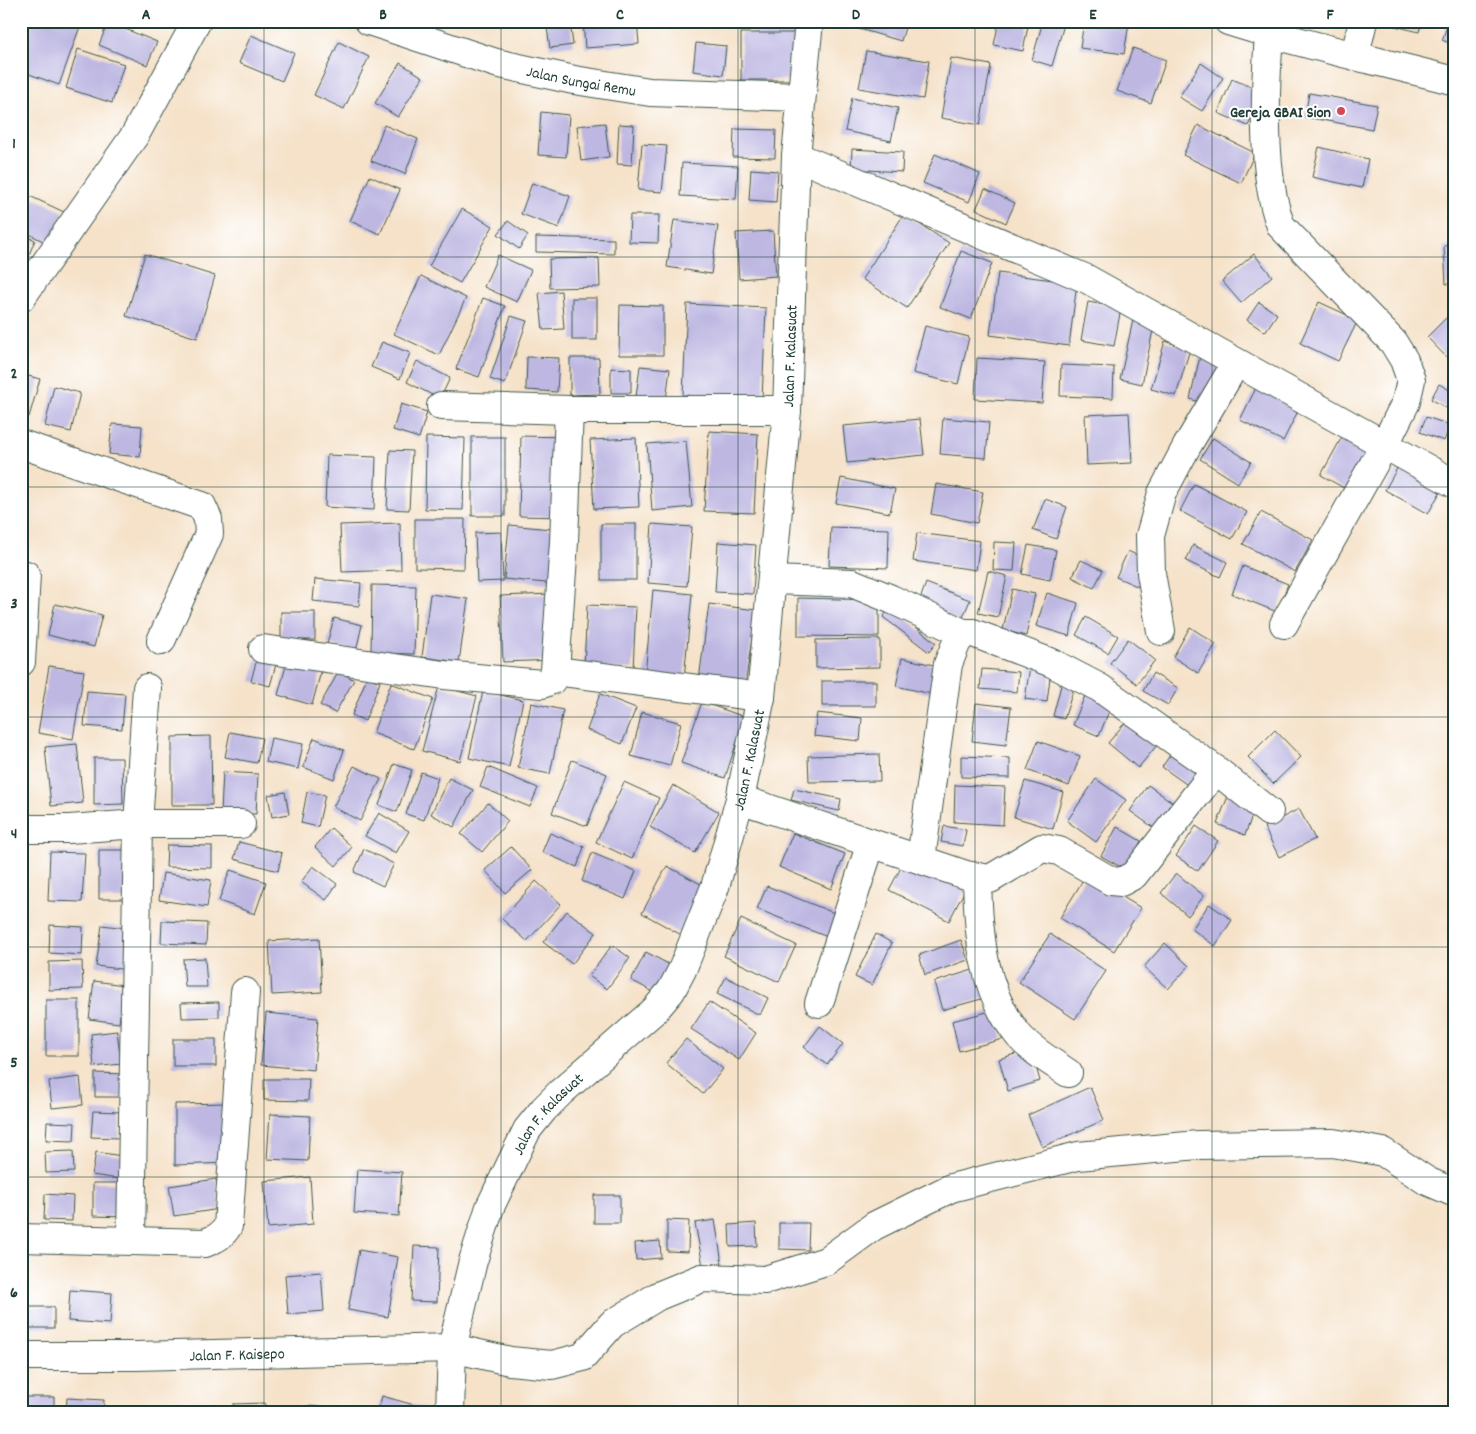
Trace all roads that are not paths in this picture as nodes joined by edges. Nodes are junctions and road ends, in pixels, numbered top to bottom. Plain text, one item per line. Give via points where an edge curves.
1 (197, 21) edge
2 (369, 21) edge
3 (809, 21) edge
4 (1228, 21) edge
5 (1363, 21) edge
6 (1269, 34) junction
7 (1355, 55) junction
8 (1455, 81) edge
9 (802, 97) junction
10 (796, 156) junction
11 (21, 298) edge
12 (1236, 363) junction
13 (441, 406) dead end
14 (569, 410) junction
15 (787, 410) junction
16 (21, 444) edge
17 (1385, 444) junction
18 (1455, 484) edge
19 (26, 575) dead end
20 (772, 580) junction
21 (1284, 624) dead end
22 (1161, 631) dead end
23 (963, 633) junction
24 (161, 641) dead end
25 (263, 649) dead end
26 (21, 662) edge
27 (555, 671) junction
28 (146, 688) dead end
29 (761, 698) junction
30 (1216, 770) junction
31 (740, 799) junction
32 (1269, 812) dead end
33 (138, 824) junction
34 (241, 824) dead end
35 (21, 829) edge
36 (871, 843) junction
37 (922, 859) junction
38 (977, 877) junction
39 (245, 992) dead end
40 (819, 1003) dead end
41 (1068, 1073) dead end
42 (1455, 1193) edge
43 (21, 1238) edge
44 (131, 1240) junction
45 (452, 1348) junction
46 (21, 1356) edge
47 (450, 1413) edge

1 - 11 street via 135,135
2 - 9 street, Jalan Sungai Remu via 496,63 574,80 650,92
3 - 9 street, Jalan F. Kalasuat
4 - 6 street
5 - 7 street
6 - 7 street
6 - 17 street via 1266,133 1275,209 1281,226 1393,342 1411,380 1406,402
7 - 8 street
9 - 10 street, Jalan F. Kalasuat
10 - 12 street via 1087,279
10 - 15 street, Jalan F. Kalasuat
12 - 17 street
12 - 22 street via 1162,493 1150,536 1151,573
13 - 14 street
14 - 15 street
14 - 27 street
15 - 20 street, Jalan F. Kalasuat
16 - 24 street via 202,506 208,519 209,534
17 - 18 street
17 - 21 street
19 - 26 street
20 - 23 street via 852,583
20 - 29 street, Jalan F. Kalasuat
23 - 30 street via 973,633 1043,660 1100,688
23 - 37 street via 948,664
25 - 27 street via 444,675 542,684 552,680
27 - 29 street
28 - 33 street
29 - 31 street, Jalan F. Kalasuat
30 - 32 street
30 - 38 street via 1134,875 1121,882 1111,881 1059,851 1042,848 990,879
31 - 36 street
31 - 45 street, Jalan F. Kalasuat via 715,887 671,991 655,1010 561,1092 528,1130 490,1207
33 - 34 street
33 - 35 street
33 - 44 street
36 - 37 street
36 - 40 street
37 - 38 street
38 - 41 street via 981,941 987,974 1001,1010 1020,1037
39 - 44 street via 228,1226 217,1238 205,1243
42 - 45 street, Jalan F. Kaisepo via 1427,1181 1383,1152 1333,1143 1198,1145 1078,1156 951,1188 874,1226 826,1261 764,1280 702,1278 658,1296 612,1324 583,1357 552,1365 510,1361
43 - 44 street
45 - 46 street, Jalan F. Kaisepo
45 - 47 street, Jalan F. Kalasuat

